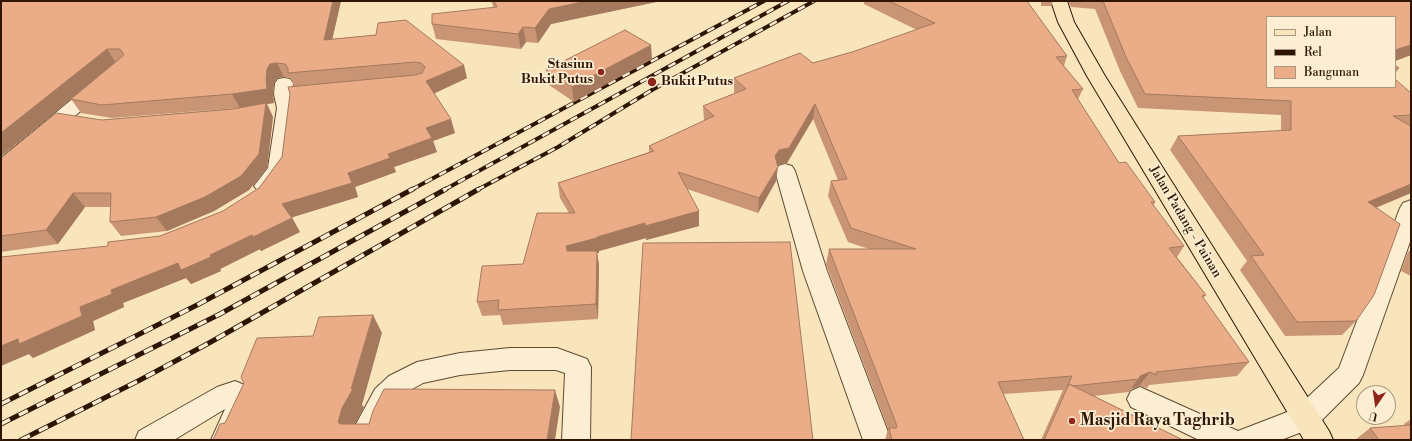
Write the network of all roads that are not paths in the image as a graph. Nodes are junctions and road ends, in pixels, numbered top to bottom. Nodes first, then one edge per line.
1 (1059, 1) edge
2 (116, 73) edge
3 (284, 98) dead end
4 (62, 118) junction
5 (83, 122) edge
6 (1, 169) edge
7 (785, 171) dead end
8 (252, 200) edge
9 (1411, 208) edge
10 (1140, 399) dead end
11 (1312, 429) edge
12 (149, 440) edge
13 (225, 440) edge
14 (365, 440) edge
15 (576, 440) edge
16 (877, 440) edge
17 (1228, 440) edge
18 (1248, 440) edge

1 - 11 main road, Jalan Padang - Painan
2 - 4 street
3 - 8 street
4 - 5 street
4 - 6 street
7 - 16 street
9 - 11 street
10 - 17 street
11 - 18 street
12 - 13 street
14 - 15 street

